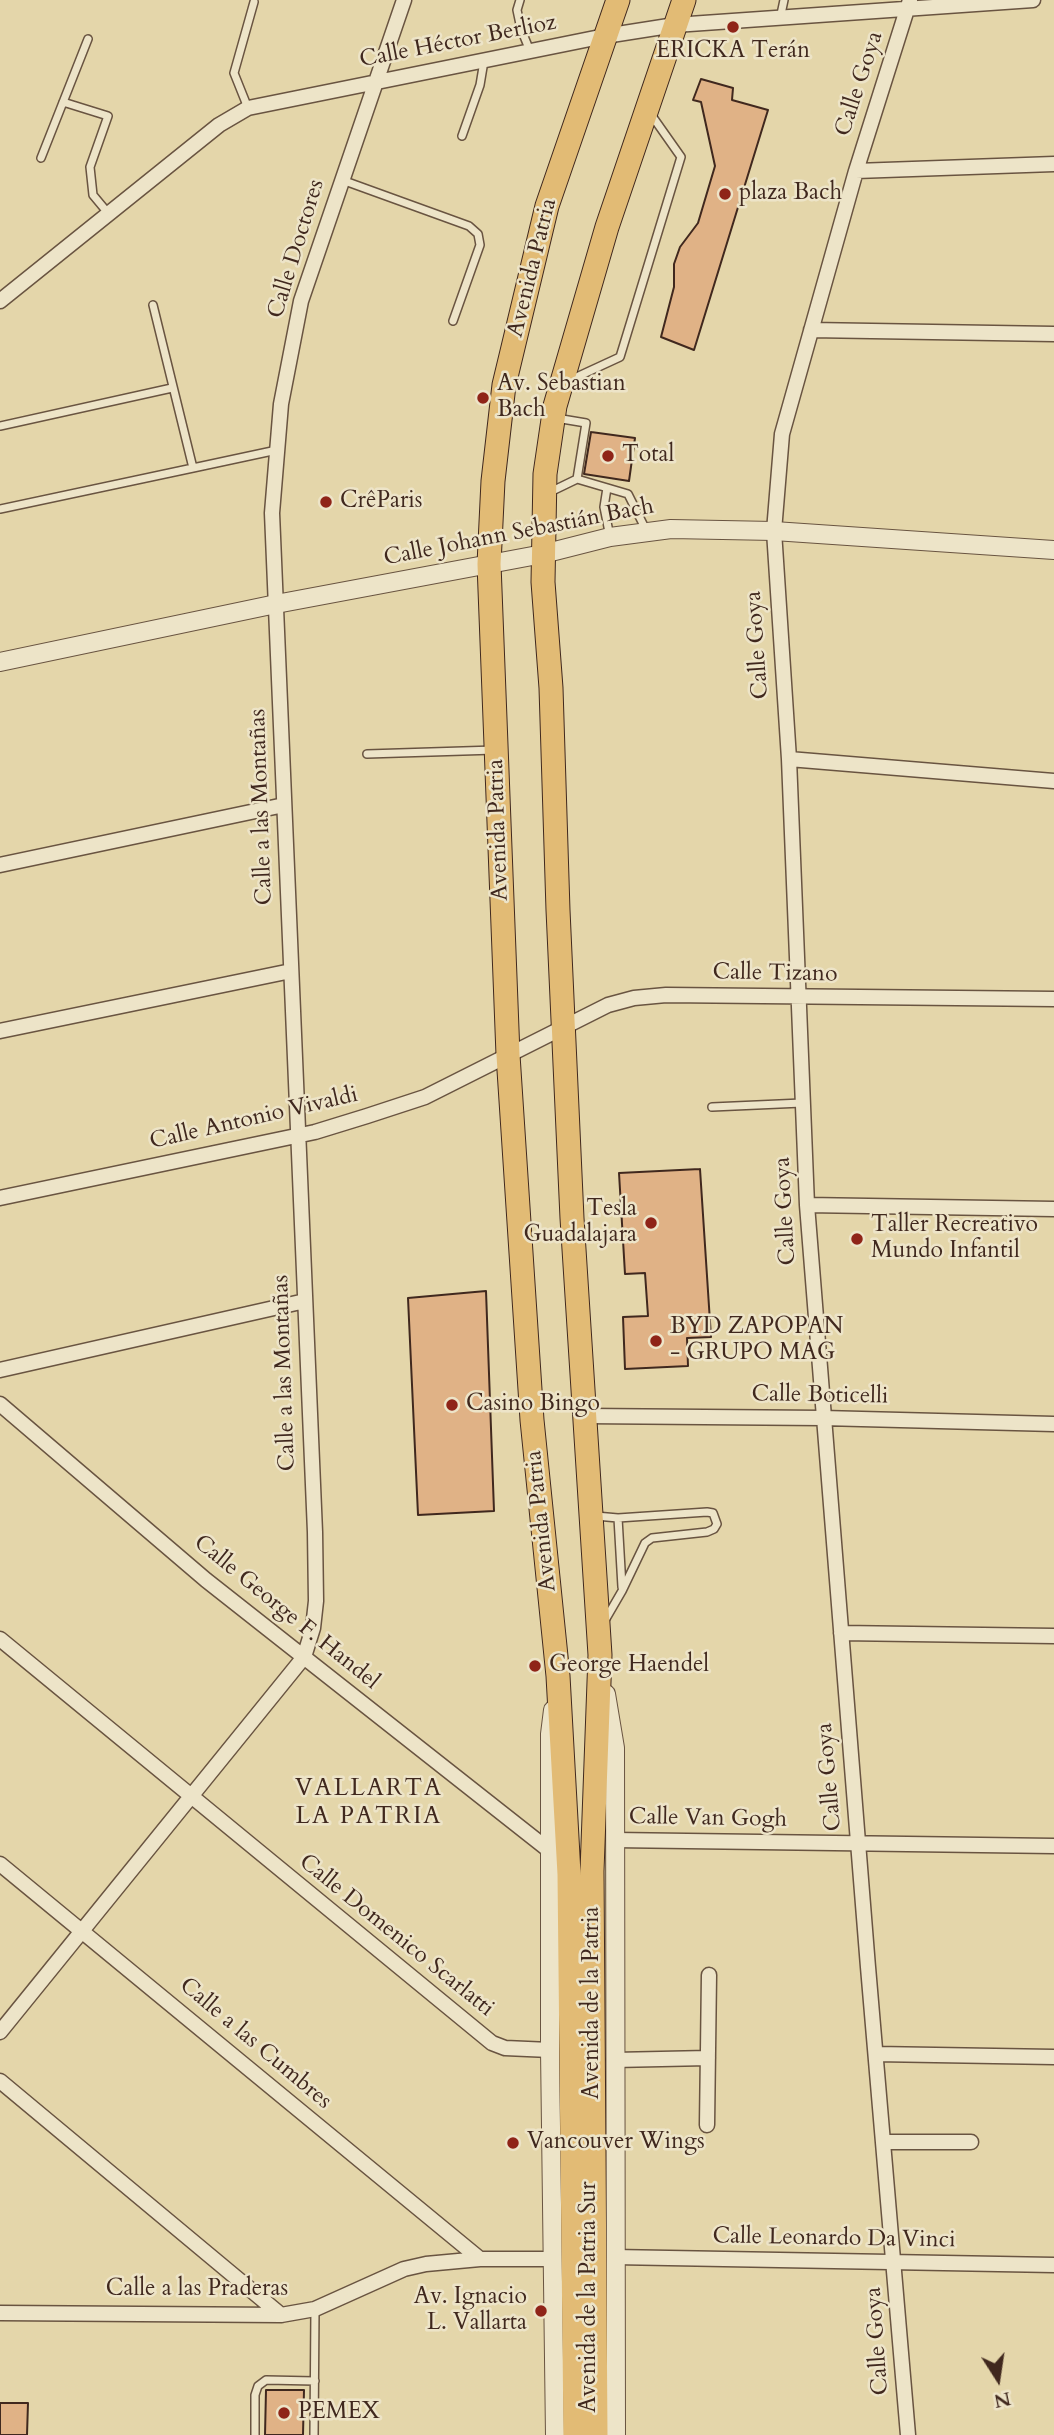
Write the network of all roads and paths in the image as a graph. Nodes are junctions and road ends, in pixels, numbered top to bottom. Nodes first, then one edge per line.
1 (404, 0) edge
2 (520, 0) edge
3 (618, 0) edge
4 (684, 0) edge
5 (784, 0) edge
6 (1033, 0) edge
7 (254, 2) dead end
8 (909, 5) edge
9 (780, 19) junction
10 (676, 25) junction
11 (605, 36) junction
12 (88, 39) dead end
13 (530, 51) junction
14 (484, 60) junction
15 (376, 81) junction
16 (63, 102) junction
17 (248, 108) junction
18 (647, 109) junction
19 (462, 136) dead end
20 (41, 158) dead end
21 (1054, 164) edge
22 (856, 172) junction
23 (342, 180) junction
24 (109, 214) junction
25 (0, 301) edge
26 (153, 306) dead end
27 (453, 321) dead end
28 (811, 330) junction
29 (1054, 334) edge
30 (561, 385) junction
31 (172, 388) junction
32 (553, 418) junction
33 (0, 426) edge
34 (278, 450) junction
35 (193, 468) junction
36 (577, 478) junction
37 (607, 488) junction
38 (544, 495) junction
39 (0, 509) edge
40 (774, 531) junction
41 (648, 532) junction
42 (610, 537) junction
43 (1054, 550) edge
44 (543, 554) junction
45 (488, 564) junction
46 (276, 604) junction
47 (0, 662) edge
48 (495, 750) junction
49 (368, 754) dead end
50 (789, 759) junction
51 (1054, 781) edge
52 (284, 805) junction
53 (0, 865) edge
54 (291, 971) junction
55 (799, 996) junction
56 (1054, 999) edge
57 (563, 1028) junction
58 (0, 1031) edge
59 (508, 1055) junction
60 (803, 1103) junction
61 (712, 1107) dead end
62 (298, 1136) junction
63 (0, 1198) edge
64 (807, 1205) junction
65 (1054, 1209) edge
66 (305, 1301) junction
67 (0, 1370) edge
68 (0, 1404) edge
69 (585, 1416) junction
70 (823, 1418) junction
71 (1054, 1424) edge
72 (591, 1516) junction
73 (618, 1518) junction
74 (622, 1591) junction
75 (598, 1631) junction
76 (841, 1633) junction
77 (1054, 1636) edge
78 (0, 1639) edge
79 (600, 1656) junction
80 (304, 1657) junction
81 (558, 1676) junction
82 (191, 1796) junction
83 (614, 1840) junction
84 (858, 1843) junction
85 (1054, 1846) edge
86 (550, 1851) junction
87 (0, 1864) edge
88 (82, 1931) junction
89 (709, 1975) dead end
90 (0, 2032) edge
91 (550, 2050) junction
92 (876, 2054) junction
93 (1054, 2057) edge
94 (708, 2058) junction
95 (614, 2060) junction
96 (0, 2081) edge
97 (707, 2125) dead end
98 (884, 2142) junction
99 (971, 2142) dead end
100 (614, 2258) junction
101 (480, 2259) junction
102 (553, 2259) junction
103 (895, 2263) junction
104 (1054, 2265) edge
105 (315, 2309) junction
106 (0, 2313) edge
107 (281, 2315) junction
108 (315, 2381) junction
109 (615, 2409) junction
110 (555, 2413) junction
111 (255, 2435) edge
112 (314, 2435) edge
113 (549, 2435) edge
114 (555, 2435) edge
115 (575, 2435) edge
116 (596, 2435) edge
117 (616, 2435) edge
118 (622, 2435) edge
119 (908, 2435) edge

1 - 15 street, Calle Doctores
2 - 13 lane
3 - 11 main road, Avenida Patria
4 - 10 main road, Avenida Patria
5 - 9 lane
6 - 8 street, Calle Héctor Berlioz
7 - 17 lane
8 - 9 street, Calle Héctor Berlioz
8 - 22 street, Calle Goya
9 - 10 street, Calle Héctor Berlioz
10 - 11 street, Calle Héctor Berlioz
10 - 18 main road, Avenida Patria
11 - 13 street, Calle Héctor Berlioz
11 - 45 main road, Avenida Patria
12 - 16 lane
13 - 14 street, Calle Héctor Berlioz
14 - 15 street, Calle Héctor Berlioz
14 - 19 lane
15 - 17 street, Calle Héctor Berlioz
15 - 23 street, Calle Doctores
16 - 20 lane
16 - 24 lane
17 - 24 street, Calle Héctor Berlioz
18 - 30 main road, Avenida Patria
18 - 30 lane
21 - 22 street
22 - 28 street, Calle Goya
23 - 27 lane
23 - 34 street, Calle Doctores
24 - 25 street, Calle Héctor Berlioz
26 - 31 lane
28 - 29 street
28 - 40 street, Calle Goya
30 - 32 main road, Avenida Patria
31 - 33 lane
31 - 35 lane
32 - 36 lane
32 - 38 main road, Avenida Patria
34 - 35 lane
34 - 46 street, Calle Doctores
35 - 39 lane
36 - 37 lane
36 - 38 lane
37 - 41 lane
37 - 42 lane
38 - 44 main road, Avenida Patria
40 - 41 street, Calle Johann Sebastián Bach
40 - 43 street, Calle Johann Sebastián Bach
40 - 50 street, Calle Goya
41 - 42 street, Calle Johann Sebastián Bach
42 - 44 street, Calle Johann Sebastián Bach
44 - 45 street, Calle Johann Sebastián Bach
44 - 57 main road, Avenida Patria
45 - 46 street, Calle Johann Sebastián Bach
45 - 48 main road, Avenida Patria
46 - 47 street, Calle Johann Sebastián Bach
46 - 52 street, Calle a las Montañas
48 - 49 lane
48 - 59 main road, Avenida Patria
50 - 51 street
50 - 55 street, Calle Goya
52 - 53 street
52 - 54 street, Calle a las Montañas
54 - 58 street
54 - 62 street, Calle a las Montañas
55 - 56 street, Calle Tizano
55 - 57 street, Calle Tizano
55 - 60 street, Calle Goya
57 - 59 street, Calle Tizano
57 - 69 main road, Avenida Patria
59 - 62 street, Calle Antonio Vivaldi
59 - 81 main road, Avenida Patria
60 - 61 lane
60 - 64 street, Calle Goya
62 - 63 street, Calle Antonio Vivaldi
62 - 66 street, Calle a las Montañas
64 - 65 street
64 - 70 street, Calle Goya
66 - 67 street
66 - 80 street, Calle a las Montañas
68 - 80 street, Calle George F. Handel
69 - 70 street, Calle Boticelli
69 - 72 main road, Avenida Patria
70 - 71 street, Calle Boticelli
70 - 76 street, Calle Goya
72 - 73 lane
72 - 75 main road, Avenida Patria
73 - 74 lane
73 - 74 lane
74 - 75 lane
75 - 79 main road, Avenida Patria
76 - 77 street
76 - 84 street, Calle Goya
78 - 82 street, Calle Domenico Scarlatti
79 - 83 street, Avenida de la Patria Sur
79 - 116 main road, Avenida de la Patria
80 - 82 street, Calle a las Montañas
80 - 86 street, Calle George F. Handel
81 - 86 street, Avenida de la Patria Sur
81 - 115 main road, Avenida de la Patria
82 - 88 street, Calle a las Montañas
82 - 91 street, Calle Domenico Scarlatti
83 - 84 street, Calle Van Gogh
83 - 95 street, Avenida de la Patria Sur
84 - 85 street, Calle Van Gogh
84 - 92 street, Calle Goya
86 - 91 street, Avenida de la Patria Sur
87 - 88 street, Calle a las Cumbres
88 - 90 street, Calle a las Montañas
88 - 101 street, Calle a las Cumbres
89 - 94 street
91 - 102 street, Avenida de la Patria Sur
92 - 93 street
92 - 98 street, Calle Goya
94 - 95 street
94 - 97 street
95 - 100 street, Avenida de la Patria Sur
96 - 107 street
98 - 99 street
98 - 103 street, Calle Goya
100 - 103 street, Calle Leonardo Da Vinci
100 - 109 street, Avenida de la Patria Sur
101 - 102 street, Calle a las Praderas
101 - 105 street, Calle a las Praderas
102 - 110 street, Avenida de la Patria Sur
103 - 104 street, Calle Leonardo Da Vinci
103 - 119 street, Calle Goya
105 - 107 street, Calle a las Praderas
105 - 108 lane
106 - 107 street, Calle a las Praderas
108 - 111 lane
108 - 112 lane
109 - 117 street, Avenida de la Patria Sur
109 - 118 street
110 - 113 street
110 - 114 street, Avenida de la Patria Sur

